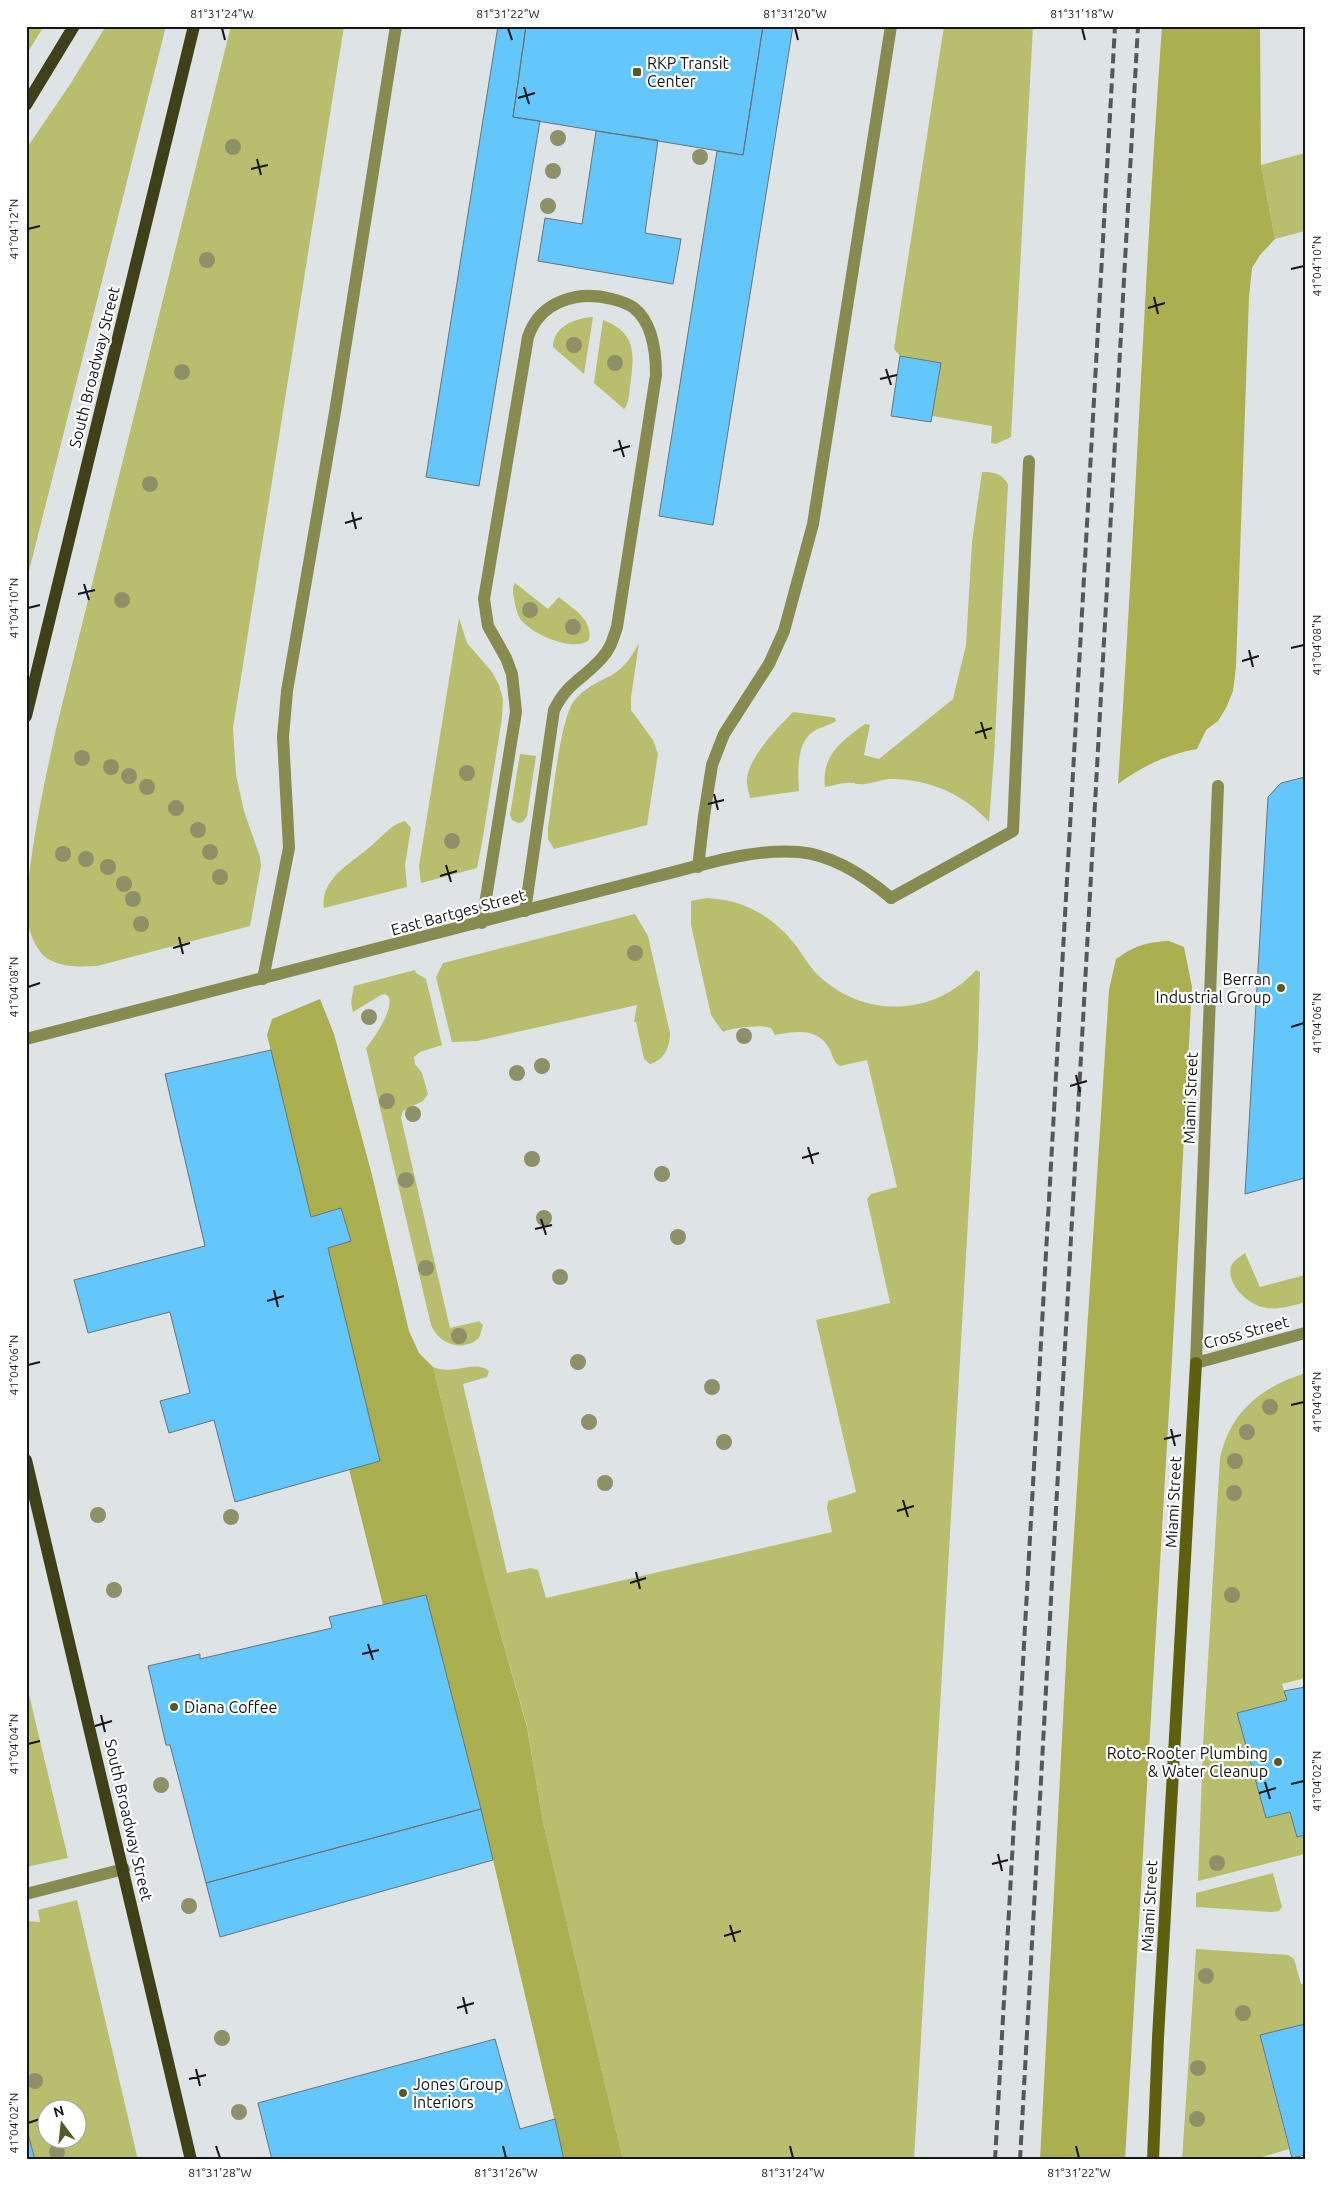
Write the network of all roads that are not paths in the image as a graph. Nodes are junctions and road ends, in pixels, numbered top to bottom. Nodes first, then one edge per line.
1 (74, 26) edge
2 (194, 26) edge
3 (396, 26) edge
4 (891, 26) edge
5 (26, 105) edge
6 (1028, 461) dead end
7 (26, 716) edge
8 (1218, 786) dead end
9 (698, 867) junction
10 (525, 911) junction
11 (482, 923) junction
12 (263, 979) junction
13 (26, 1039) edge
14 (1305, 1333) edge
15 (1196, 1363) junction
16 (27, 1466) edge
17 (124, 1869) junction
18 (26, 1894) edge
19 (191, 2160) edge
20 (1153, 2160) edge

1 - 5 main road
2 - 7 main road, South Broadway Street
3 - 12 street
4 - 9 street
6 - 9 street, East Bartges Street
8 - 15 street, Miami Street
9 - 10 street, East Bartges Street
10 - 11 street, East Bartges Street
10 - 11 street
11 - 12 street, East Bartges Street
12 - 13 street, East Bartges Street
14 - 15 street, Cross Street
15 - 20 street, Miami Street
16 - 17 main road, South Broadway Street
17 - 18 street
17 - 19 main road, South Broadway Street

